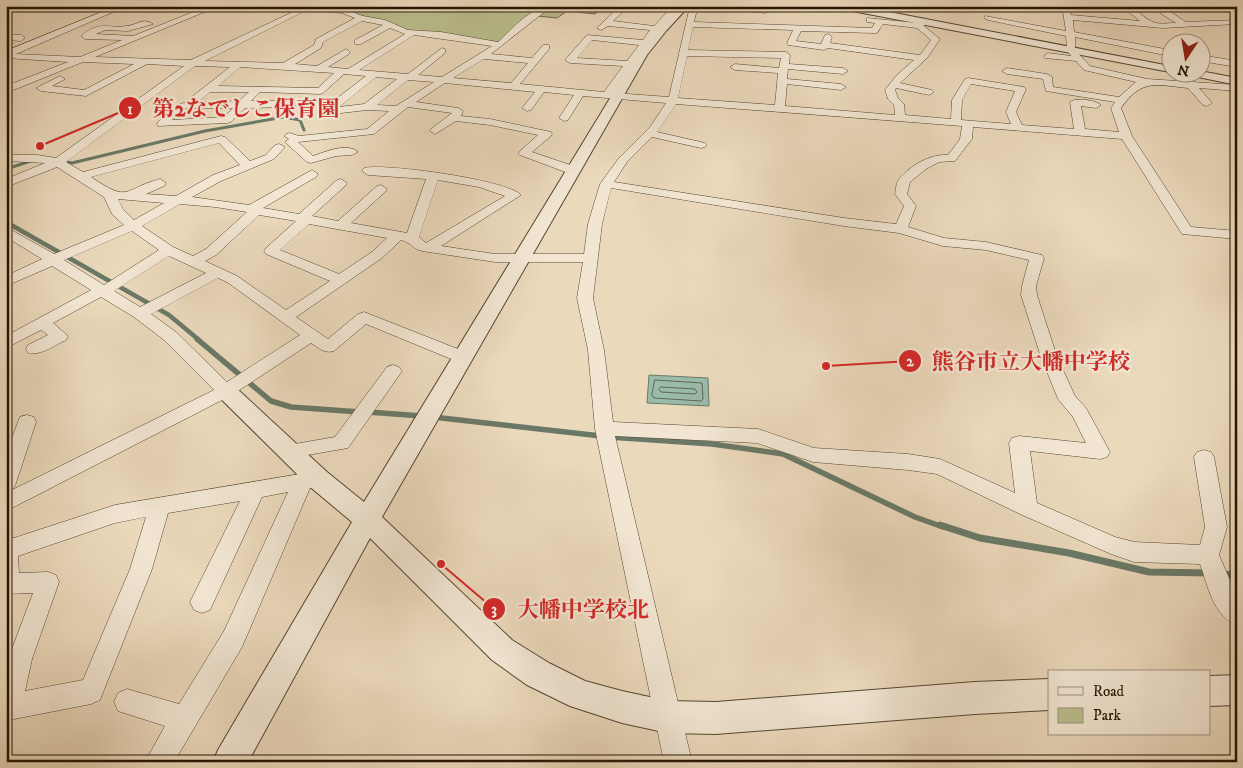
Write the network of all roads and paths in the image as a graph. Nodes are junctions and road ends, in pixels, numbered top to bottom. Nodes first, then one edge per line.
1 (7, 6) edge
2 (75, 6) edge
3 (123, 6) edge
4 (215, 6) edge
5 (281, 6) edge
6 (548, 6) edge
7 (625, 6) edge
8 (714, 6) edge
9 (842, 6) edge
10 (1058, 6) edge
11 (1125, 6) edge
12 (1229, 6) edge
13 (26, 7) edge
14 (61, 7) edge
15 (687, 7) edge
16 (306, 8) junction
17 (344, 9) edge
18 (1160, 9) dead end
19 (1237, 9) edge
20 (1094, 10) dead end
21 (765, 11) dead end
22 (775, 16) dead end
23 (1068, 17) junction
24 (94, 18) junction
25 (361, 18) junction
26 (853, 18) dead end
27 (988, 18) dead end
28 (1125, 18) dead end
29 (1092, 20) junction
30 (1174, 20) junction
31 (122, 22) dead end
32 (880, 22) junction
33 (1237, 22) edge
34 (606, 23) junction
35 (1144, 23) junction
36 (690, 24) junction
37 (920, 24) junction
38 (389, 25) junction
39 (166, 26) junction
40 (1187, 26) junction
41 (775, 27) junction
42 (798, 28) junction
43 (831, 29) junction
44 (598, 30) dead end
45 (412, 33) junction
46 (1070, 34) junction
47 (1156, 34) dead end
48 (653, 36) junction
49 (6, 37) edge
50 (455, 37) junction
51 (21, 38) dead end
52 (135, 39) junction
53 (358, 42) dead end
54 (500, 44) junction
55 (825, 45) junction
56 (546, 47) dead end
57 (845, 48) junction
58 (60, 50) dead end
59 (1071, 50) junction
60 (1160, 51) edge
61 (346, 52) dead end
62 (684, 53) junction
63 (6, 55) edge
64 (482, 56) junction
65 (1048, 56) dead end
66 (22, 57) junction
67 (42, 58) junction
68 (841, 58) dead end
69 (922, 58) junction
70 (82, 59) junction
71 (1079, 59) junction
72 (6, 60) edge
73 (102, 60) junction
74 (239, 60) junction
75 (1210, 60) edge
76 (124, 61) junction
77 (535, 61) junction
78 (818, 61) dead end
79 (146, 62) junction
80 (162, 62) junction
81 (192, 63) junction
82 (632, 64) junction
83 (1237, 64) edge
84 (784, 65) junction
85 (285, 66) junction
86 (735, 67) dead end
87 (1160, 67) edge
88 (107, 69) dead end
89 (319, 69) junction
90 (347, 71) junction
91 (843, 71) dead end
92 (1008, 71) dead end
93 (374, 74) junction
94 (1210, 76) edge
95 (408, 77) junction
96 (782, 81) junction
97 (82, 82) dead end
98 (1148, 82) junction
99 (1237, 82) edge
100 (894, 85) junction
101 (1191, 85) junction
102 (444, 86) junction
103 (513, 87) junction
104 (841, 87) dead end
105 (206, 88) junction
106 (1237, 88) edge
107 (256, 89) junction
108 (542, 89) junction
109 (6, 90) edge
110 (65, 90) junction
111 (929, 92) dead end
112 (580, 93) junction
113 (612, 95) junction
114 (94, 99) dead end
115 (673, 100) junction
116 (1207, 103) dead end
117 (188, 104) junction
118 (292, 104) dead end
119 (1119, 104) junction
120 (241, 105) junction
121 (402, 107) junction
122 (367, 108) junction
123 (527, 108) dead end
124 (780, 108) junction
125 (900, 117) junction
126 (454, 118) junction
127 (564, 118) dead end
128 (962, 122) junction
129 (1018, 127) junction
130 (436, 131) dead end
131 (1080, 132) junction
132 (649, 133) junction
133 (1126, 136) junction
134 (701, 145) dead end
135 (279, 147) dead end
136 (352, 152) dead end
137 (159, 155) junction
138 (6, 158) edge
139 (58, 162) junction
140 (173, 166) dead end
141 (248, 166) junction
142 (572, 170) junction
143 (368, 171) dead end
144 (312, 174) dead end
145 (81, 176) junction
146 (433, 177) junction
147 (6, 183) edge
148 (160, 183) dead end
149 (341, 184) dead end
150 (606, 184) junction
151 (381, 189) dead end
152 (109, 195) junction
153 (129, 198) junction
154 (178, 199) junction
155 (254, 210) junction
156 (304, 218) junction
157 (133, 226) junction
158 (340, 226) junction
159 (901, 229) junction
160 (6, 231) edge
161 (1237, 235) edge
162 (397, 236) junction
163 (412, 238) junction
164 (428, 248) junction
165 (168, 250) junction
166 (591, 258) junction
167 (522, 259) junction
168 (54, 260) junction
169 (193, 262) junction
170 (216, 273) junction
171 (341, 280) junction
172 (6, 282) edge
173 (106, 290) junction
174 (142, 313) junction
175 (286, 317) junction
176 (42, 323) junction
177 (311, 335) junction
178 (8, 340) edge
179 (34, 350) dead end
180 (462, 358) junction
181 (393, 371) dead end
182 (230, 388) junction
183 (27, 422) dead end
184 (605, 435) junction
185 (290, 451) junction
186 (1204, 457) dead end
187 (311, 480) junction
188 (6, 483) edge
189 (255, 490) junction
190 (6, 503) edge
191 (160, 506) junction
192 (1027, 508) junction
193 (367, 519) junction
194 (7, 548) edge
195 (1209, 558) junction
196 (202, 602) dead end
197 (1237, 614) edge
198 (13, 661) edge
199 (1237, 690) edge
200 (1210, 691) edge
201 (1048, 695) edge
202 (127, 702) dead end
203 (668, 717) junction
204 (185, 719) junction
205 (159, 762) edge
206 (230, 762) edge
207 (678, 762) edge

1 - 13 street
2 - 14 street
3 - 24 street
4 - 39 street
5 - 16 street
6 - 54 street
7 - 34 street
8 - 21 street
9 - 37 street
10 - 23 street
11 - 35 street
12 - 19 street
13 - 14 street
15 - 36 street
15 - 48 street
16 - 17 street
16 - 81 street
17 - 25 street
18 - 30 street
20 - 29 street
22 - 41 street
23 - 29 street
23 - 46 street
24 - 31 street
24 - 63 street
25 - 38 street
25 - 85 street
26 - 32 street
27 - 46 street
28 - 35 street
29 - 35 street
30 - 35 street
30 - 40 street
32 - 37 street
32 - 43 street
33 - 40 street
34 - 44 street
34 - 48 street
35 - 40 street
35 - 47 street
36 - 41 street
36 - 62 street
37 - 59 street
37 - 69 street
38 - 45 street
38 - 53 street
39 - 52 street
39 - 52 street
41 - 42 street
42 - 43 street
42 - 55 street
43 - 55 street
45 - 50 street
45 - 90 street
46 - 59 street
46 - 60 street
48 - 82 street
48 - 82 street
49 - 51 street
50 - 54 street
50 - 95 street
52 - 70 street
54 - 64 street
55 - 57 street
56 - 77 street
57 - 68 street
57 - 69 street
58 - 67 street
59 - 71 street
59 - 87 street
61 - 89 street
62 - 84 street
62 - 115 street
63 - 66 street
64 - 77 street
64 - 102 street
65 - 71 street
66 - 67 street
66 - 72 street
67 - 70 street
69 - 100 street
70 - 73 street
70 - 109 street
71 - 98 street
73 - 76 street
73 - 110 street
74 - 81 street
74 - 85 street
74 - 105 street
75 - 83 street
76 - 79 street
76 - 88 street
77 - 103 street
78 - 84 street
79 - 80 street
79 - 110 street
80 - 81 street
80 - 114 street
81 - 139 street
82 - 113 street
84 - 86 street
84 - 91 street
84 - 96 street
85 - 89 street
89 - 90 street
90 - 93 street
90 - 107 street
92 - 119 street
93 - 95 street
93 - 122 street
94 - 99 street
95 - 102 street
95 - 122 street
96 - 104 street
96 - 124 street
97 - 110 street
98 - 101 street
98 - 119 street
100 - 111 street
100 - 125 street
101 - 106 street
101 - 116 street
102 - 103 street
102 - 121 street
103 - 108 street
105 - 107 street
105 - 117 street
107 - 120 street
108 - 112 street
108 - 123 street
112 - 113 street
112 - 127 street
113 - 115 street
113 - 142 street
115 - 124 street
115 - 132 street
117 - 120 street
117 - 120 street
118 - 120 street
119 - 131 street
119 - 133 street
121 - 122 street
121 - 126 street
121 - 136 street
124 - 125 street
125 - 128 street
126 - 130 street
126 - 142 street
128 - 129 street
128 - 129 street
128 - 159 street
129 - 131 street
131 - 133 street
132 - 134 street
132 - 150 street
133 - 161 street
135 - 141 street
137 - 140 street
137 - 141 street
137 - 145 street
138 - 139 street
139 - 145 street
139 - 147 street
141 - 154 street
142 - 167 street
143 - 146 street
144 - 155 street
145 - 152 street
146 - 163 street
146 - 164 street
148 - 153 street
149 - 156 street
150 - 159 street
150 - 166 street
151 - 158 street
152 - 153 street
152 - 157 street
153 - 154 street
154 - 155 street
154 - 157 street
155 - 156 street
155 - 169 street
156 - 158 street
156 - 171 street
157 - 165 street
157 - 168 street
158 - 162 street
159 - 192 street
160 - 168 street
162 - 163 street
162 - 171 street
163 - 164 street
164 - 167 street
165 - 169 street
165 - 173 street
166 - 167 street
166 - 184 street
167 - 180 street
168 - 172 street
168 - 173 street
169 - 170 street
170 - 174 street
170 - 175 street
171 - 175 street
173 - 174 street
173 - 176 street
174 - 182 street
175 - 177 street
176 - 178 street
176 - 179 street
177 - 180 street
177 - 182 street
180 - 193 street
181 - 185 street
182 - 185 street
182 - 190 street
183 - 188 street
184 - 192 street
184 - 203 street
185 - 187 street
186 - 195 street
187 - 189 street
187 - 193 street
187 - 204 street
189 - 191 street
189 - 196 street
191 - 194 street
191 - 198 street
192 - 195 street
193 - 203 street
193 - 206 street
194 - 198 street
195 - 197 street
199 - 200 street
201 - 203 street
202 - 204 street
203 - 207 street
204 - 205 street

